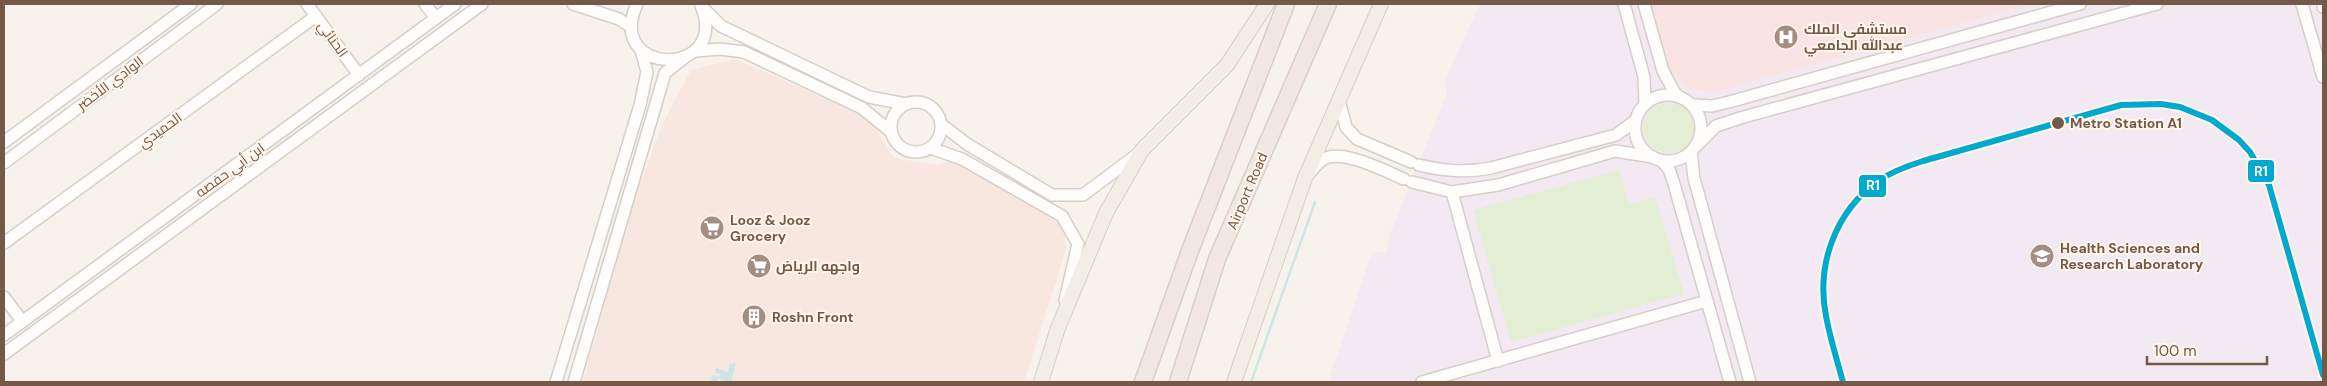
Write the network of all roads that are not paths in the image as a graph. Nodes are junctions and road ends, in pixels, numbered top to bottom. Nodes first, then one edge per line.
1 (191, 4) edge
2 (217, 4) edge
3 (307, 4) edge
4 (425, 4) edge
5 (455, 4) edge
6 (482, 4) edge
7 (573, 4) edge
8 (637, 4) edge
9 (1267, 4) edge
10 (1286, 4) edge
11 (1328, 4) edge
12 (1381, 4) edge
13 (1624, 4) edge
14 (1644, 4) edge
15 (2080, 4) edge
16 (2157, 4) edge
17 (2302, 4) edge
18 (700, 5) edge
19 (316, 16) junction
20 (436, 18) junction
21 (631, 27) junction
22 (641, 50) junction
23 (694, 51) junction
24 (684, 58) junction
25 (359, 75) junction
26 (2323, 77) edge
27 (1676, 95) junction
28 (1339, 100) junction
29 (906, 104) junction
30 (1645, 104) junction
31 (1693, 105) junction
32 (1635, 121) junction
33 (941, 124) junction
34 (890, 131) junction
35 (4, 142) edge
36 (930, 148) junction
37 (1694, 148) junction
38 (1142, 150) junction
39 (1657, 159) junction
40 (4, 163) edge
41 (1305, 178) junction
42 (1452, 192) junction
43 (4, 243) edge
44 (1191, 248) junction
45 (1218, 259) junction
46 (4, 297) edge
47 (1707, 301) junction
48 (22, 321) junction
49 (1058, 328) junction
50 (4, 335) edge
51 (4, 354) edge
52 (1498, 360) junction
53 (556, 382) edge
54 (574, 382) edge
55 (1041, 382) edge
56 (1143, 382) edge
57 (1178, 382) edge
58 (1234, 382) edge
59 (1422, 382) edge
60 (1730, 382) edge
61 (1750, 382) edge

1 - 35 street, الوادي الأخضر
2 - 40 street, الوادي الأخضر
3 - 19 street, الحنائي
4 - 20 street
5 - 20 street, ابن أبي حفصه
6 - 51 street
7 - 21 street
8 - 21 street
9 - 38 main road
10 - 44 highway
11 - 45 highway, Airport Road
12 - 28 main road
13 - 30 street
14 - 27 street
15 - 31 street
16 - 37 street
17 - 26 street
18 - 23 street
18 - 29 street
19 - 25 street, الحنائي
19 - 43 street, الحميدي
20 - 25 street, ابن أبي حفصه
21 - 22 street
22 - 24 street
22 - 53 street
23 - 24 street
23 - 34 street
24 - 54 street
25 - 48 street, ابن أبي حفصه
27 - 30 street
27 - 31 street
28 - 32 street
28 - 41 main road
29 - 33 street
29 - 34 street
30 - 32 street
31 - 37 street
32 - 39 street
33 - 36 street
33 - 38 street
34 - 36 street
36 - 49 street
37 - 39 street
37 - 61 street
38 - 49 main road
39 - 42 street
39 - 47 street
41 - 42 street
41 - 58 main road
42 - 52 street
44 - 45 highway
44 - 56 highway
45 - 57 highway, Airport Road
46 - 48 street
47 - 52 street
47 - 60 street
48 - 50 street, ابن أبي حفصه
49 - 55 main road
52 - 59 street

